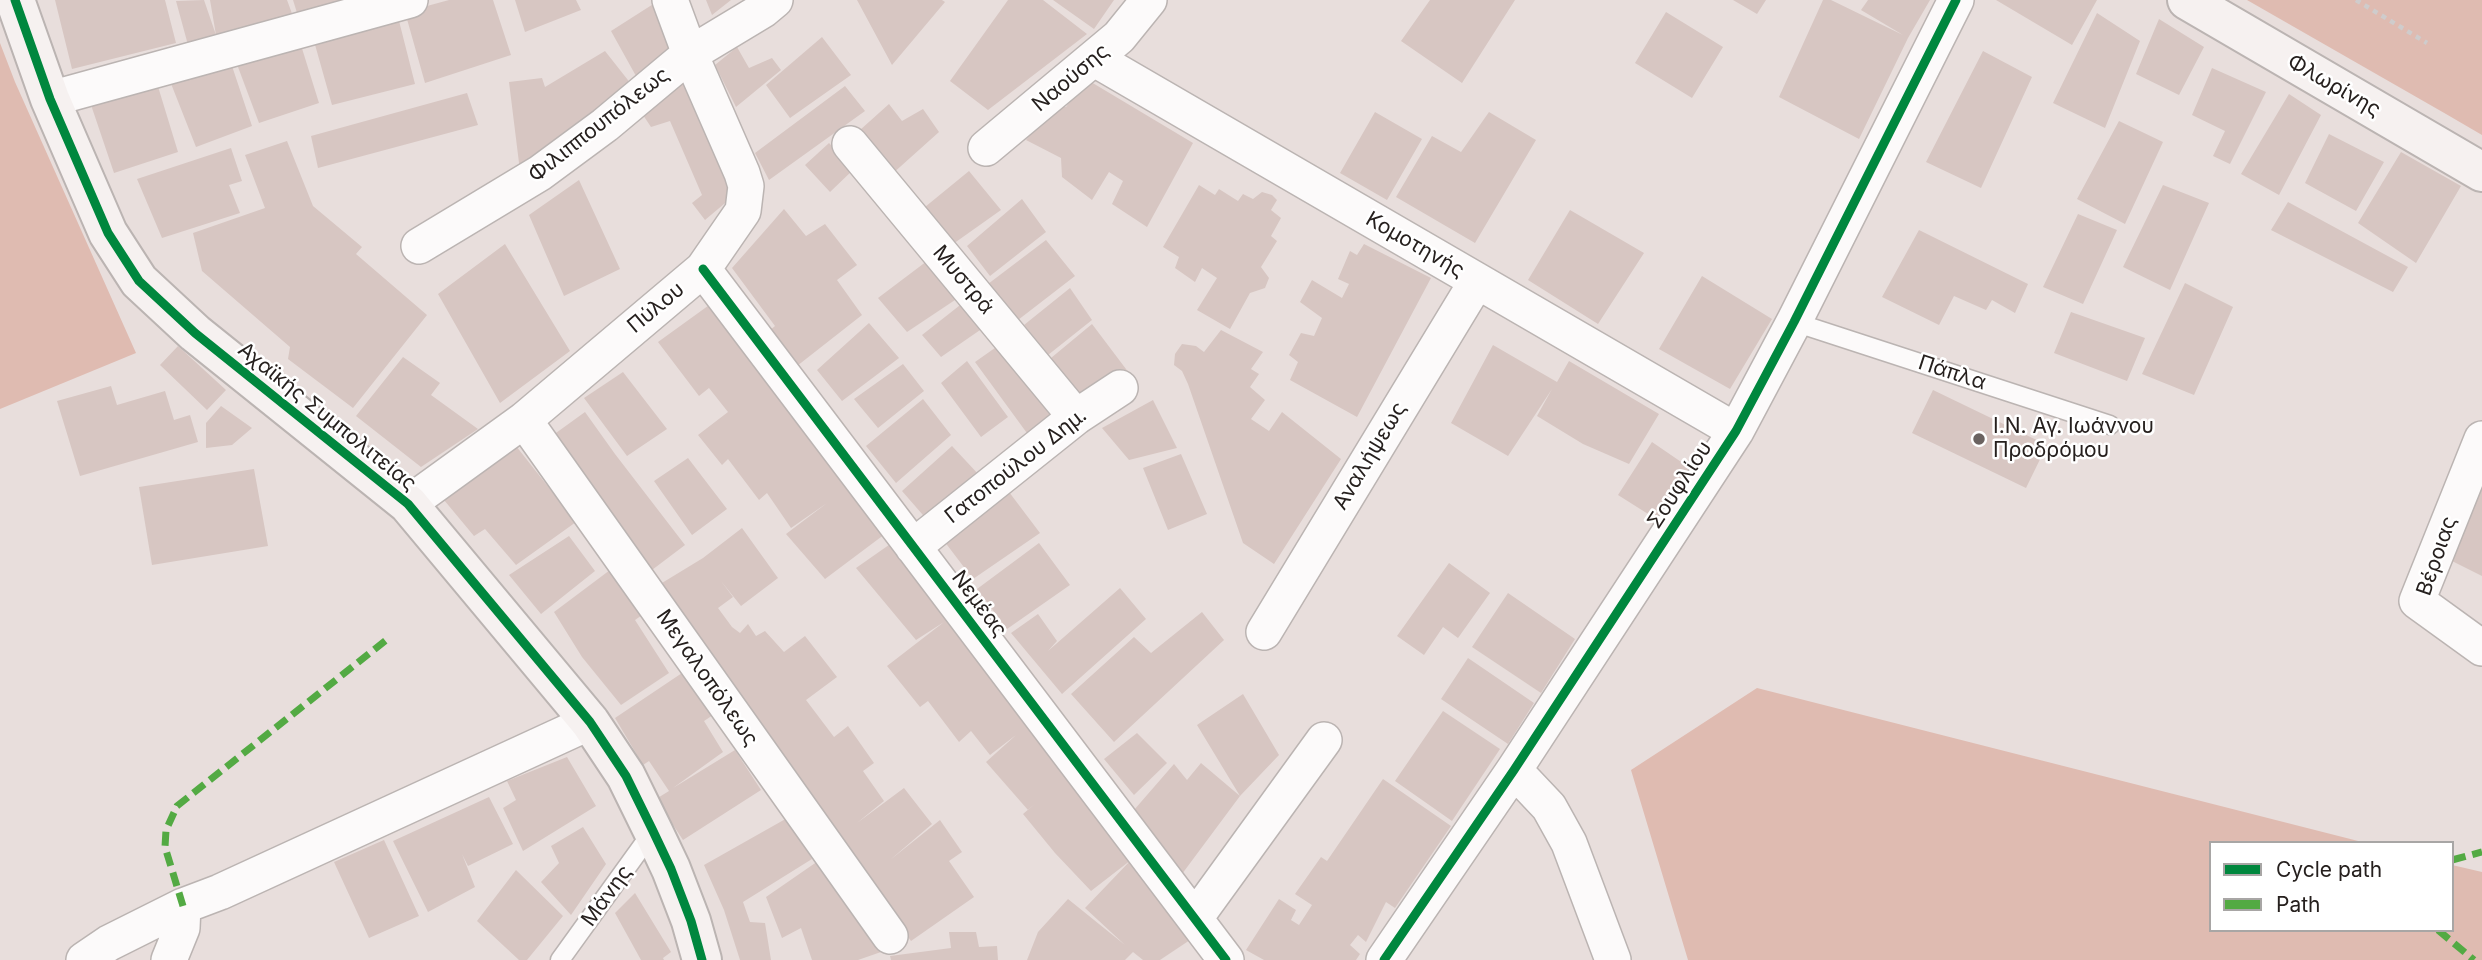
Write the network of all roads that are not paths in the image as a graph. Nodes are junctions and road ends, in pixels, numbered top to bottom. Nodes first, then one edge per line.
1 (15, 0) edge
2 (410, 0) edge
3 (670, 0) edge
4 (775, 0) edge
5 (1149, 0) edge
6 (1956, 0) edge
7 (2187, 0) edge
8 (690, 54) junction
9 (1095, 59) junction
10 (50, 99) junction
11 (850, 144) dead end
12 (986, 148) dead end
13 (2482, 172) edge
14 (419, 246) dead end
15 (703, 269) junction
16 (1477, 281) junction
17 (1794, 322) junction
18 (1120, 388) dead end
19 (1076, 417) junction
20 (524, 420) junction
21 (2110, 425) dead end
22 (1736, 430) junction
23 (2482, 439) edge
24 (408, 504) junction
25 (913, 547) junction
26 (1264, 632) dead end
27 (2482, 648) edge
28 (590, 722) junction
29 (1324, 740) dead end
30 (1514, 770) junction
31 (653, 831) junction
32 (183, 906) junction
33 (890, 936) dead end
34 (1206, 945) edge
35 (84, 960) edge
36 (169, 960) edge
37 (559, 960) edge
38 (702, 960) edge
39 (1384, 960) edge
40 (1613, 960) edge

1 - 10 street, Αχαϊκής Συμπολιτείας
2 - 10 street
3 - 8 street, Πύλου
4 - 8 street, Φιλιππουπόλεως
5 - 9 street, Ναούσης
6 - 17 street, Σουφλίου
7 - 13 street, Φλωρίνης
8 - 14 street, Φιλιππουπόλεως
8 - 15 street, Πύλου
9 - 12 street, Ναούσης
9 - 16 street, Κομοτηνής
10 - 24 street, Αχαϊκής Συμπολιτείας
11 - 19 street, Μυστρά
15 - 20 street, Πύλου
15 - 25 street, Νεμέας
16 - 22 street, Κομοτηνής
16 - 26 street, Αναλήψεως
17 - 21 lane, Πάπλα
17 - 22 street, Σουφλίου
18 - 19 street, Γατοπούλου Δημ.
19 - 25 street, Γατοπούλου Δημ.
20 - 24 street, Πύλου
20 - 33 street, Μεγαλοπόλεως
22 - 30 street, Σουφλίου
23 - 27 street, Βέροιας
24 - 28 street, Αχαϊκής Συμπολιτείας
25 - 34 street, Νεμέας
28 - 31 street, Αχαϊκής Συμπολιτείας
28 - 32 street
29 - 34 street
30 - 39 street, Σουφλίου
30 - 40 street
31 - 37 lane, Μάνης
31 - 38 street, Αχαϊκής Συμπολιτείας
32 - 35 street
32 - 36 street

